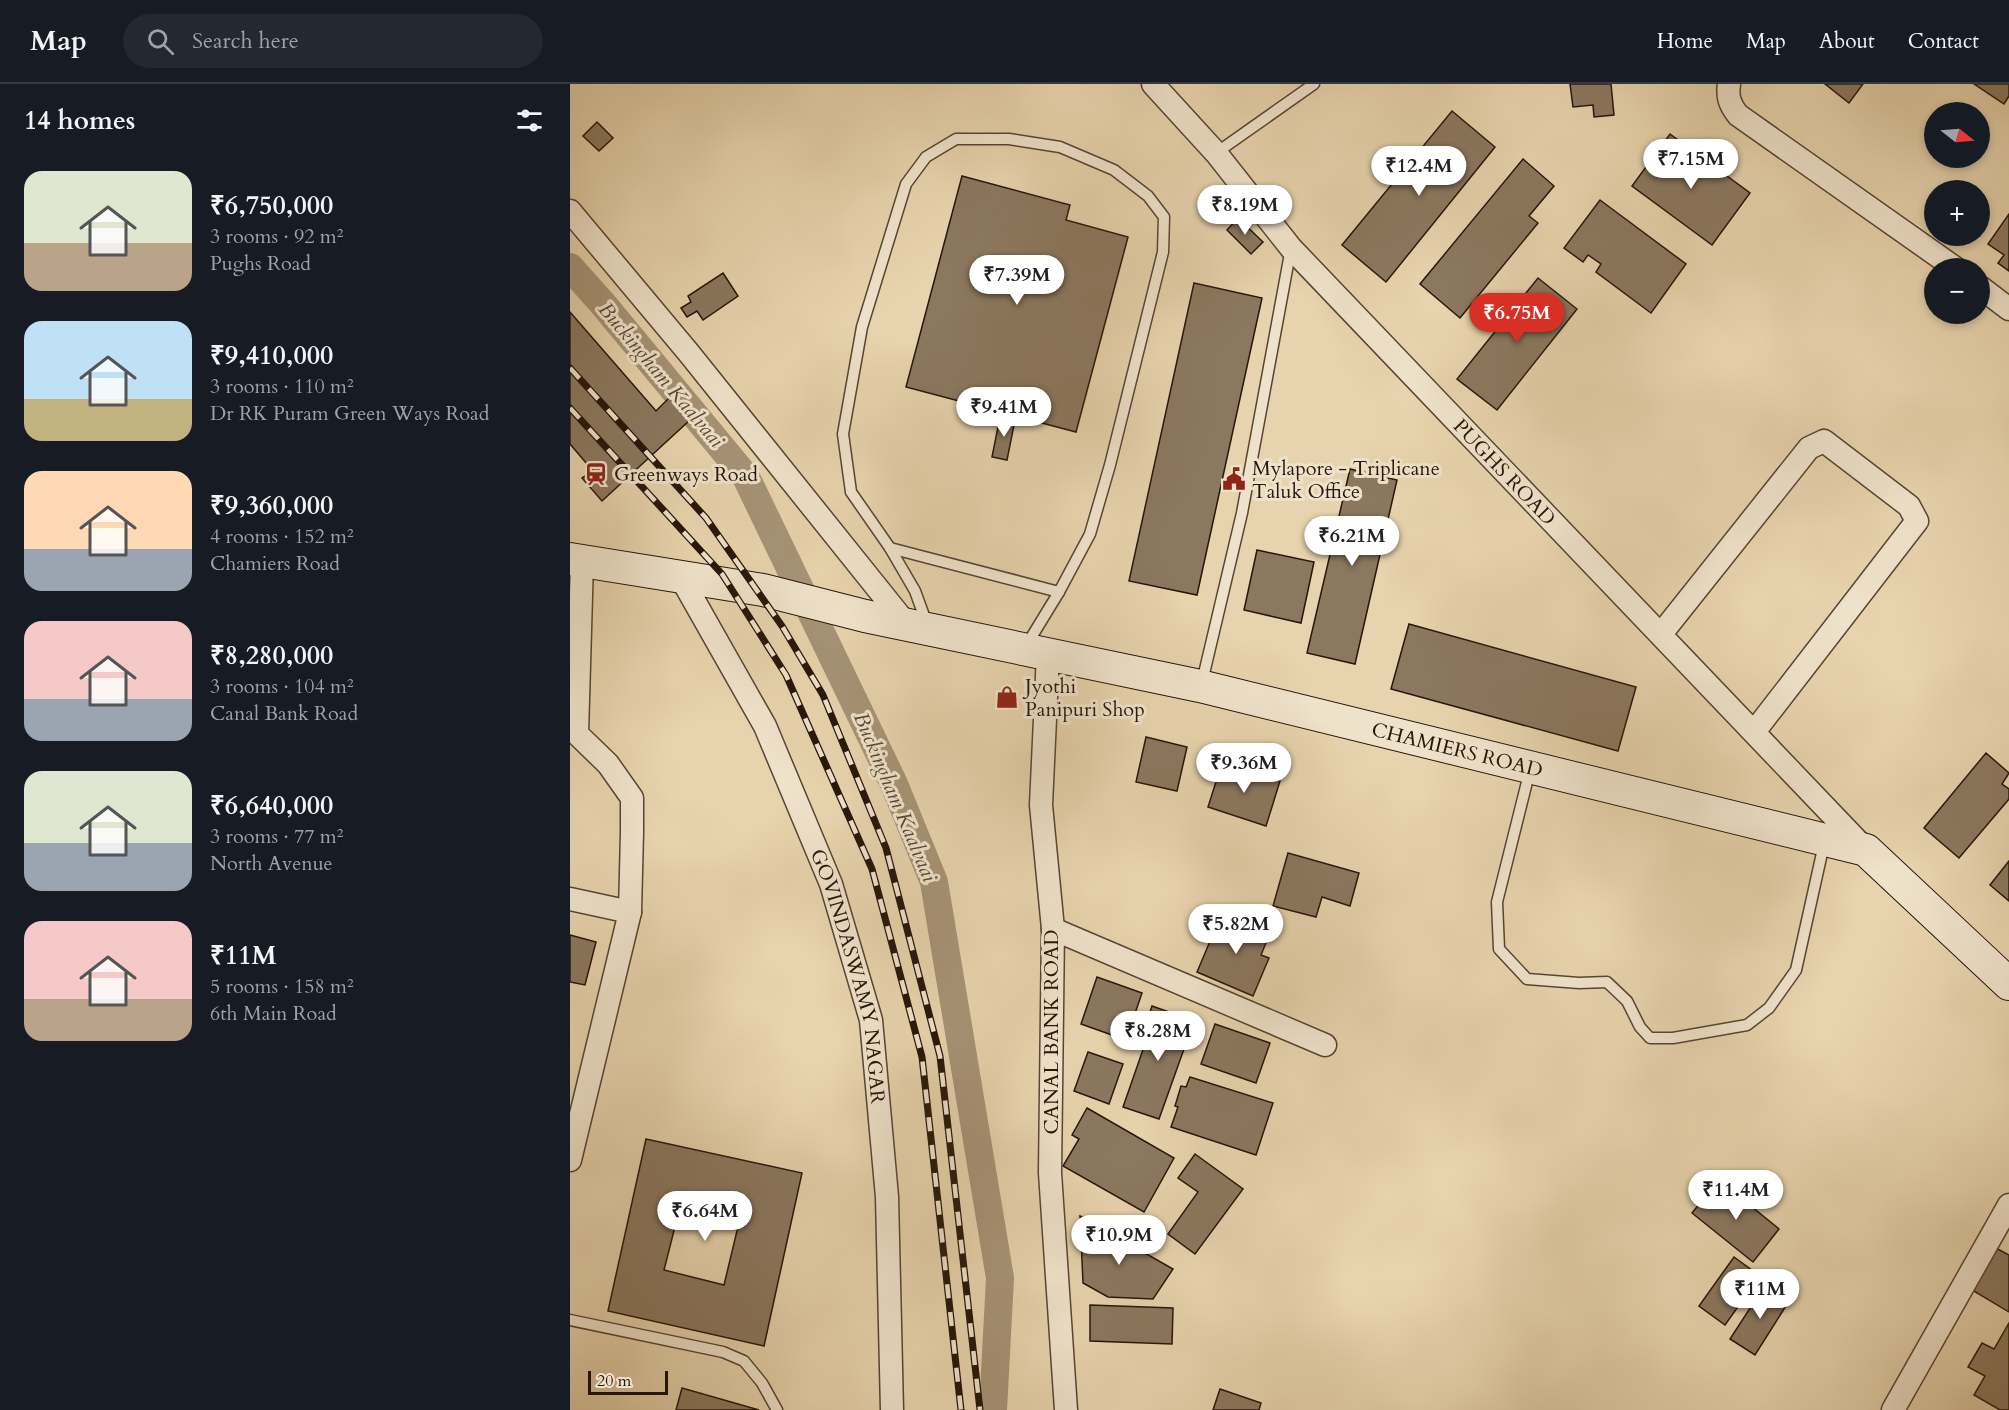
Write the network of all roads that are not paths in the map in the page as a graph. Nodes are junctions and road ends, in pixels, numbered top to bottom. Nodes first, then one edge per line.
1 (1153, 84) edge
2 (1314, 84) edge
3 (1729, 84) edge
4 (1216, 153) junction
5 (570, 211) edge
6 (1291, 248) junction
7 (1941, 258) edge
8 (1990, 295) edge
9 (2009, 309) edge
10 (890, 548) junction
11 (574, 556) edge
12 (680, 576) junction
13 (1059, 592) junction
14 (918, 628) junction
15 (1661, 634) junction
16 (1036, 651) junction
17 (1200, 686) junction
18 (1754, 732) junction
19 (573, 741) edge
20 (1531, 766) junction
21 (1825, 840) junction
22 (1866, 850) junction
23 (570, 899) edge
24 (630, 912) junction
25 (1053, 928) junction
26 (2009, 984) edge
27 (1325, 1045) dead end
28 (570, 1160) edge
29 (2009, 1205) edge
30 (570, 1320) edge
31 (777, 1410) edge
32 (892, 1410) edge
33 (1066, 1410) edge
34 (1893, 1410) edge

1 - 4 street, PUGHS ROAD
2 - 4 lane
3 - 7 street
4 - 6 street, PUGHS ROAD
5 - 14 street
6 - 15 street, PUGHS ROAD
6 - 17 lane
8 - 9 street
10 - 13 lane
10 - 13 lane
10 - 14 lane
11 - 12 street
11 - 19 street
12 - 14 street
12 - 32 street, GOVINDASWAMY NAGAR
13 - 16 lane
14 - 16 street
15 - 18 street, PUGHS ROAD
15 - 18 street
16 - 17 street, CHAMIERS ROAD
16 - 25 street, CANAL BANK ROAD
17 - 20 street, CHAMIERS ROAD
18 - 22 street, PUGHS ROAD
19 - 24 street
20 - 21 street, CHAMIERS ROAD
20 - 21 lane
21 - 22 street, CHAMIERS ROAD
22 - 26 street
23 - 24 street
24 - 28 street
25 - 27 street
25 - 33 street, CANAL BANK ROAD
29 - 34 street
30 - 31 lane

